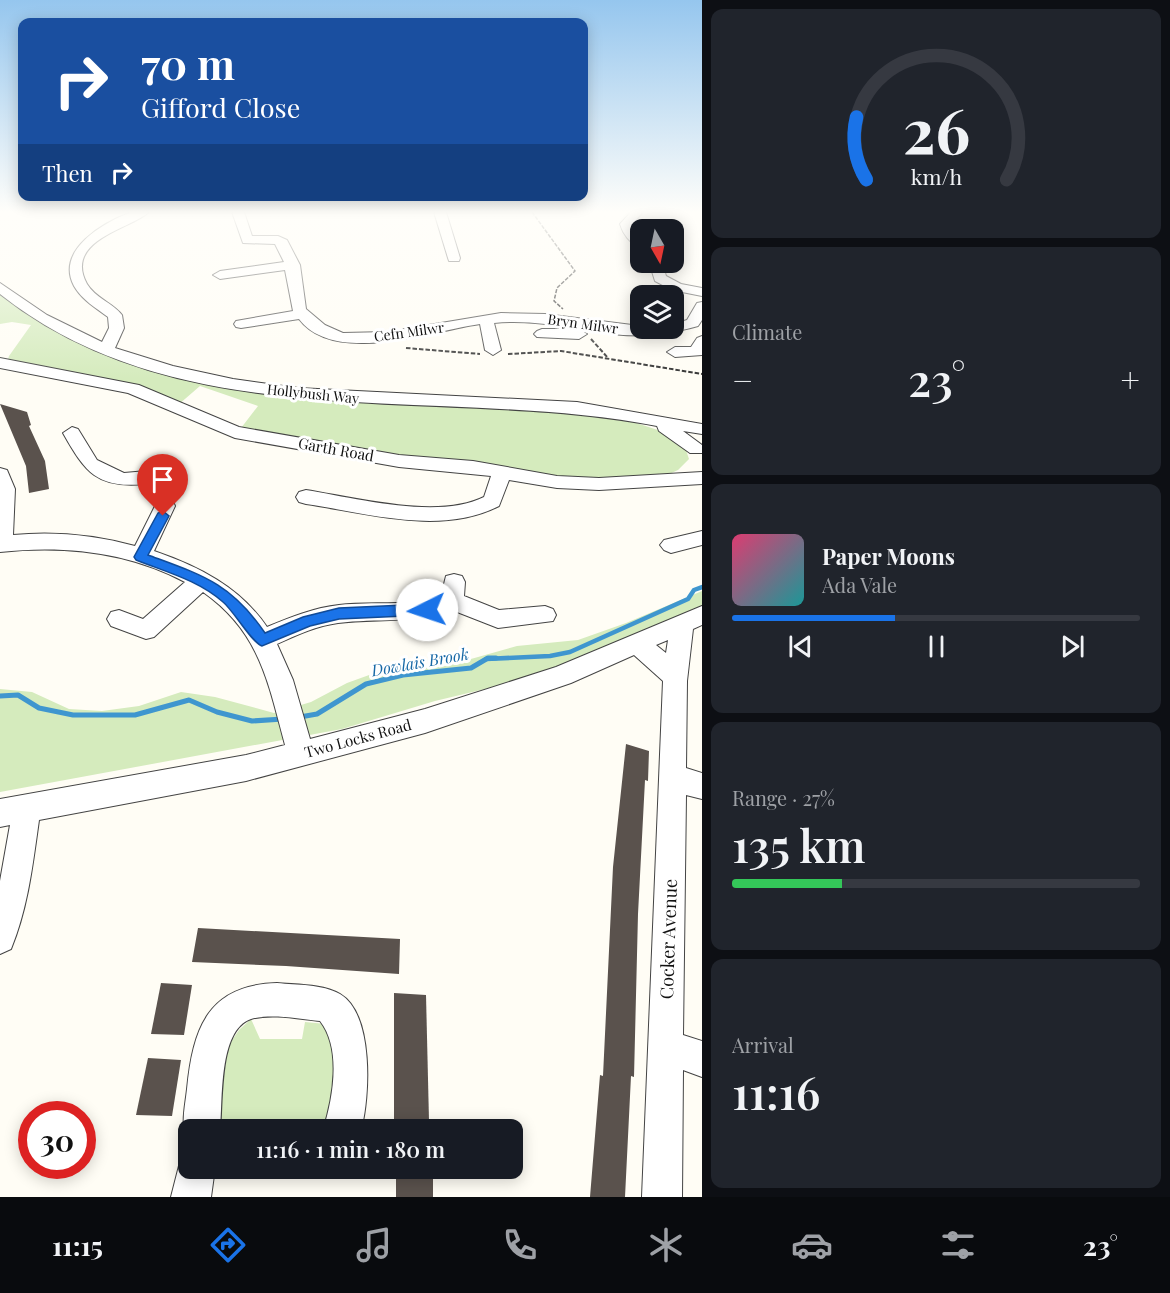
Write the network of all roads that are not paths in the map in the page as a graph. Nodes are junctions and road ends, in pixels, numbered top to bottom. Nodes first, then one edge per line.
1 (77, 268) edge
2 (272, 268) edge
3 (293, 268) edge
4 (658, 273) edge
5 (220, 275) dead end
6 (0, 288) edge
7 (702, 292) edge
8 (702, 306) edge
9 (301, 314) junction
10 (525, 317) joint
11 (486, 320) junction
12 (117, 324) junction
13 (240, 324) dead end
14 (577, 326) junction
15 (608, 328) junction
16 (696, 328) edge
17 (542, 334) dead end
18 (77, 336) junction
19 (702, 341) edge
20 (651, 344) dead end
21 (107, 349) junction
22 (675, 352) dead end
23 (495, 353) road end
24 (7, 364) edge
25 (647, 419) junction
26 (702, 429) edge
27 (72, 433) dead end
28 (700, 451) edge
29 (502, 472) junction
30 (0, 474) edge
31 (668, 478) junction
32 (702, 478) edge
33 (306, 497) dead end
34 (702, 538) edge
35 (1, 544) edge
36 (671, 545) dead end
37 (140, 557) junction
38 (202, 580) junction
39 (545, 615) dead end
40 (119, 619) dead end
41 (692, 619) edge
42 (262, 640) junction
43 (636, 643) junction
44 (675, 681) junction
45 (298, 744) junction
46 (688, 782) edge
47 (14, 810) edge
48 (0, 938) edge
49 (666, 1046) junction
50 (702, 1059) edge
51 (202, 1119) edge
52 (346, 1119) edge
53 (193, 1179) edge
54 (191, 1197) edge
55 (662, 1197) edge

1 - 12 street
2 - 5 street
3 - 9 street
4 - 7 street
6 - 18 street, Hollybush Way
8 - 16 street, Bryn Milwr
9 - 11 street, Cefn Milwr
9 - 13 street
10 - 11 street, Cefn Milwr
10 - 14 street, Bryn Milwr
11 - 23 street
12 - 18 street
12 - 21 street
14 - 15 street, Bryn Milwr
14 - 17 street
15 - 16 street, Bryn Milwr
15 - 20 street
18 - 21 street, Hollybush Way
19 - 22 street
21 - 25 street, Hollybush Way
24 - 29 street, Garth Road
25 - 26 street, Hollybush Way
25 - 28 street, Hollybush Way
27 - 37 street
28 - 31 street, Garth Road
29 - 31 street, Garth Road
29 - 33 street
30 - 35 street
31 - 32 street, Garth Road
34 - 36 street
35 - 37 street
37 - 38 street
38 - 40 street
38 - 42 street
39 - 42 street
41 - 43 street, Two Locks Road
41 - 44 street, Cocker Avenue
42 - 45 street
43 - 44 street
43 - 45 street, Two Locks Road
44 - 46 street, Cocker Avenue
45 - 47 street, Two Locks Road
46 - 49 street, Cocker Avenue
47 - 48 street
49 - 50 street
49 - 55 street, Cocker Avenue
51 - 52 street
53 - 54 street

